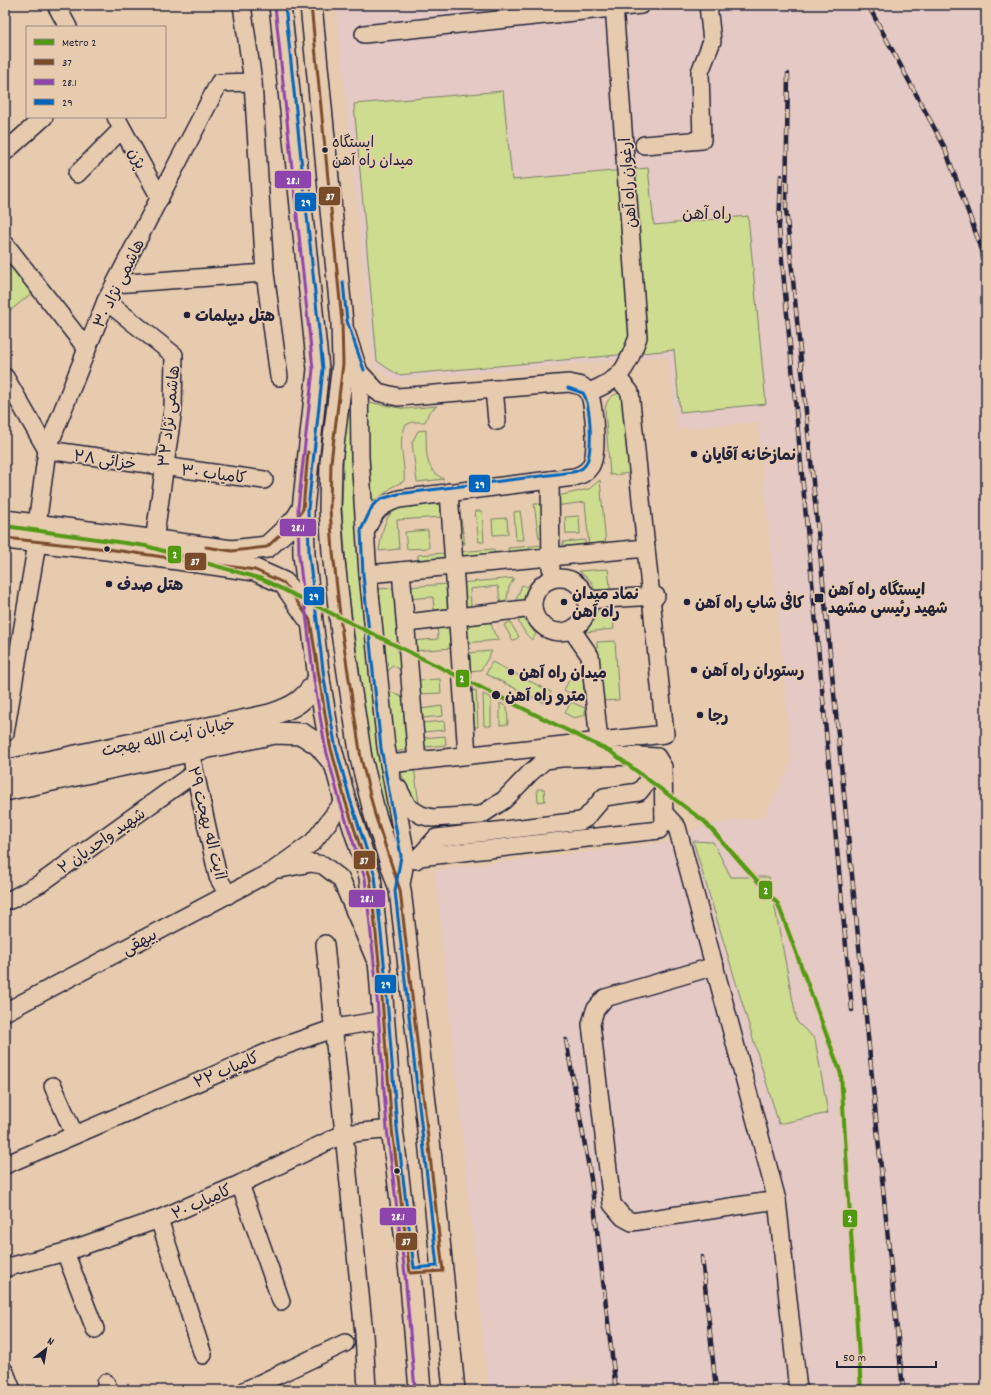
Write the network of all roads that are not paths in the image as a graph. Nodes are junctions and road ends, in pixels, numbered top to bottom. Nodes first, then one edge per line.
1 (56, 5) edge
2 (242, 5) edge
3 (280, 5) edge
4 (312, 5) edge
5 (641, 5) edge
6 (708, 5) edge
7 (614, 6) edge
8 (67, 26) edge
9 (364, 34) dead end
10 (253, 82) junction
11 (43, 118) edge
12 (119, 123) edge
13 (644, 144) dead end
14 (5, 152) edge
15 (77, 174) dead end
16 (160, 198) junction
17 (5, 244) edge
18 (266, 273) junction
19 (115, 284) junction
20 (106, 301) junction
21 (342, 322) junction
22 (87, 349) junction
23 (359, 372) junction
24 (5, 376) edge
25 (279, 377) dead end
26 (617, 377) junction
27 (494, 389) junction
28 (589, 392) junction
29 (497, 421) dead end
30 (47, 450) junction
31 (163, 467) junction
32 (264, 480) dead end
33 (550, 480) junction
34 (449, 492) junction
35 (303, 509) junction
36 (5, 521) edge
37 (366, 530) junction
38 (37, 534) junction
39 (5, 538) edge
40 (154, 540) junction
41 (253, 548) junction
42 (646, 548) junction
43 (551, 557) junction
44 (454, 566) junction
45 (255, 570) junction
46 (401, 571) junction
47 (368, 574) junction
48 (552, 578) junction
49 (653, 596) junction
50 (587, 600) junction
51 (533, 608) junction
52 (457, 617) junction
53 (310, 620) junction
54 (406, 623) junction
55 (572, 630) junction
56 (318, 679) junction
57 (5, 733) edge
58 (599, 741) junction
59 (192, 750) junction
60 (467, 755) junction
61 (638, 756) junction
62 (417, 761) junction
63 (336, 765) junction
64 (390, 770) junction
65 (5, 771) edge
66 (193, 774) junction
67 (5, 790) edge
68 (345, 800) junction
69 (664, 813) junction
70 (419, 857) junction
71 (274, 870) junction
72 (400, 890) junction
73 (228, 895) junction
74 (5, 899) edge
75 (325, 944) dead end
76 (714, 966) junction
77 (380, 972) junction
78 (5, 1012) edge
79 (383, 1020) junction
80 (334, 1028) junction
81 (53, 1086) dead end
82 (392, 1130) junction
83 (74, 1134) junction
84 (343, 1134) junction
85 (5, 1165) edge
86 (240, 1184) junction
87 (777, 1200) junction
88 (159, 1220) junction
89 (65, 1252) junction
90 (5, 1268) edge
91 (443, 1271) junction
92 (410, 1273) junction
93 (281, 1301) dead end
94 (95, 1329) dead end
95 (345, 1343) dead end
96 (203, 1355) dead end
97 (5, 1372) edge
98 (12, 1390) edge
99 (246, 1390) edge
100 (367, 1390) edge
101 (420, 1390) edge
102 (454, 1390) edge
103 (798, 1390) edge

1 - 8 street
2 - 10 street
3 - 35 main road
4 - 21 main road
5 - 7 street
6 - 13 street
7 - 9 street
7 - 26 street, ارغوان راه آهن
10 - 16 street, هاشمی نژاد ۳۰
10 - 18 street
11 - 14 street
12 - 15 street
12 - 16 street, پژن
16 - 19 street, هاشمی نژاد ۳۰
17 - 22 street
18 - 19 street
18 - 25 street
19 - 20 street, هاشمی نژاد ۳۰
20 - 22 street, هاشمی نژاد ۳۰
20 - 31 street, هاشمی نژاد ۳۲
21 - 23 street
21 - 72 main road
22 - 30 street, هاشمی نژاد ۳۰
23 - 27 street
23 - 37 street
24 - 30 street
26 - 28 street
26 - 42 street
27 - 28 street
27 - 29 street
28 - 33 street
30 - 31 street, خزائی ۲۸
30 - 38 street, هاشمی نژاد ۳۰
31 - 32 street, کامیاب ۳۰
31 - 40 street, هاشمی نژاد ۳۲
33 - 34 street
33 - 43 street
34 - 37 street
34 - 44 street
35 - 41 main road
35 - 53 main road
36 - 38 main road
37 - 47 street
38 - 39 main road
38 - 40 main road
38 - 45 main road
38 - 57 street, هاشمی نژاد ۳۰
40 - 41 main road
41 - 45 main road
42 - 43 street
42 - 49 street
43 - 44 street
43 - 48 street
44 - 46 street
44 - 52 street
45 - 53 main road
46 - 47 street
46 - 54 street
47 - 64 street
48 - 50 street
48 - 51 street
49 - 50 street
49 - 58 street
50 - 55 street
51 - 52 street
51 - 55 street
52 - 54 street
52 - 60 street
53 - 56 main road
54 - 62 street
55 - 58 street
56 - 63 main road
56 - 65 main road, خیابان آیت الله بهجت
58 - 60 street
59 - 63 main road, خیابان آیت الله بهجت
59 - 66 street, اآیت اله بهجت ۲۹
59 - 67 main road, خیابان آیت الله بهجت
60 - 62 street
61 - 64 street
61 - 69 street
61 - 70 street
62 - 64 street
63 - 68 main road
64 - 72 street
66 - 73 street, اآیت اله بهجت ۲۹
66 - 74 street, شهید واحدیان ۲
68 - 71 street
68 - 77 main road
69 - 70 street
69 - 76 street
70 - 72 street
71 - 73 street, بیهقی
71 - 77 street
72 - 91 main road
73 - 78 street, بیهقی
75 - 80 street
76 - 87 street
76 - 87 street
77 - 79 main road
79 - 80 street, کامیاب ۲۲
79 - 82 main road
80 - 83 street, کامیاب ۲۲
80 - 84 street
81 - 83 street
82 - 84 street, کامیاب ۲۰
82 - 92 main road
83 - 85 street, کامیاب ۲۲
84 - 86 street, کامیاب ۲۰
84 - 100 street
86 - 88 street, کامیاب ۲۰
86 - 93 street
87 - 103 street
88 - 89 street, کامیاب ۲۰
88 - 96 street
89 - 90 street, کامیاب ۲۰
89 - 94 street
91 - 92 main road
91 - 102 main road
92 - 101 main road
95 - 99 street
97 - 98 street

